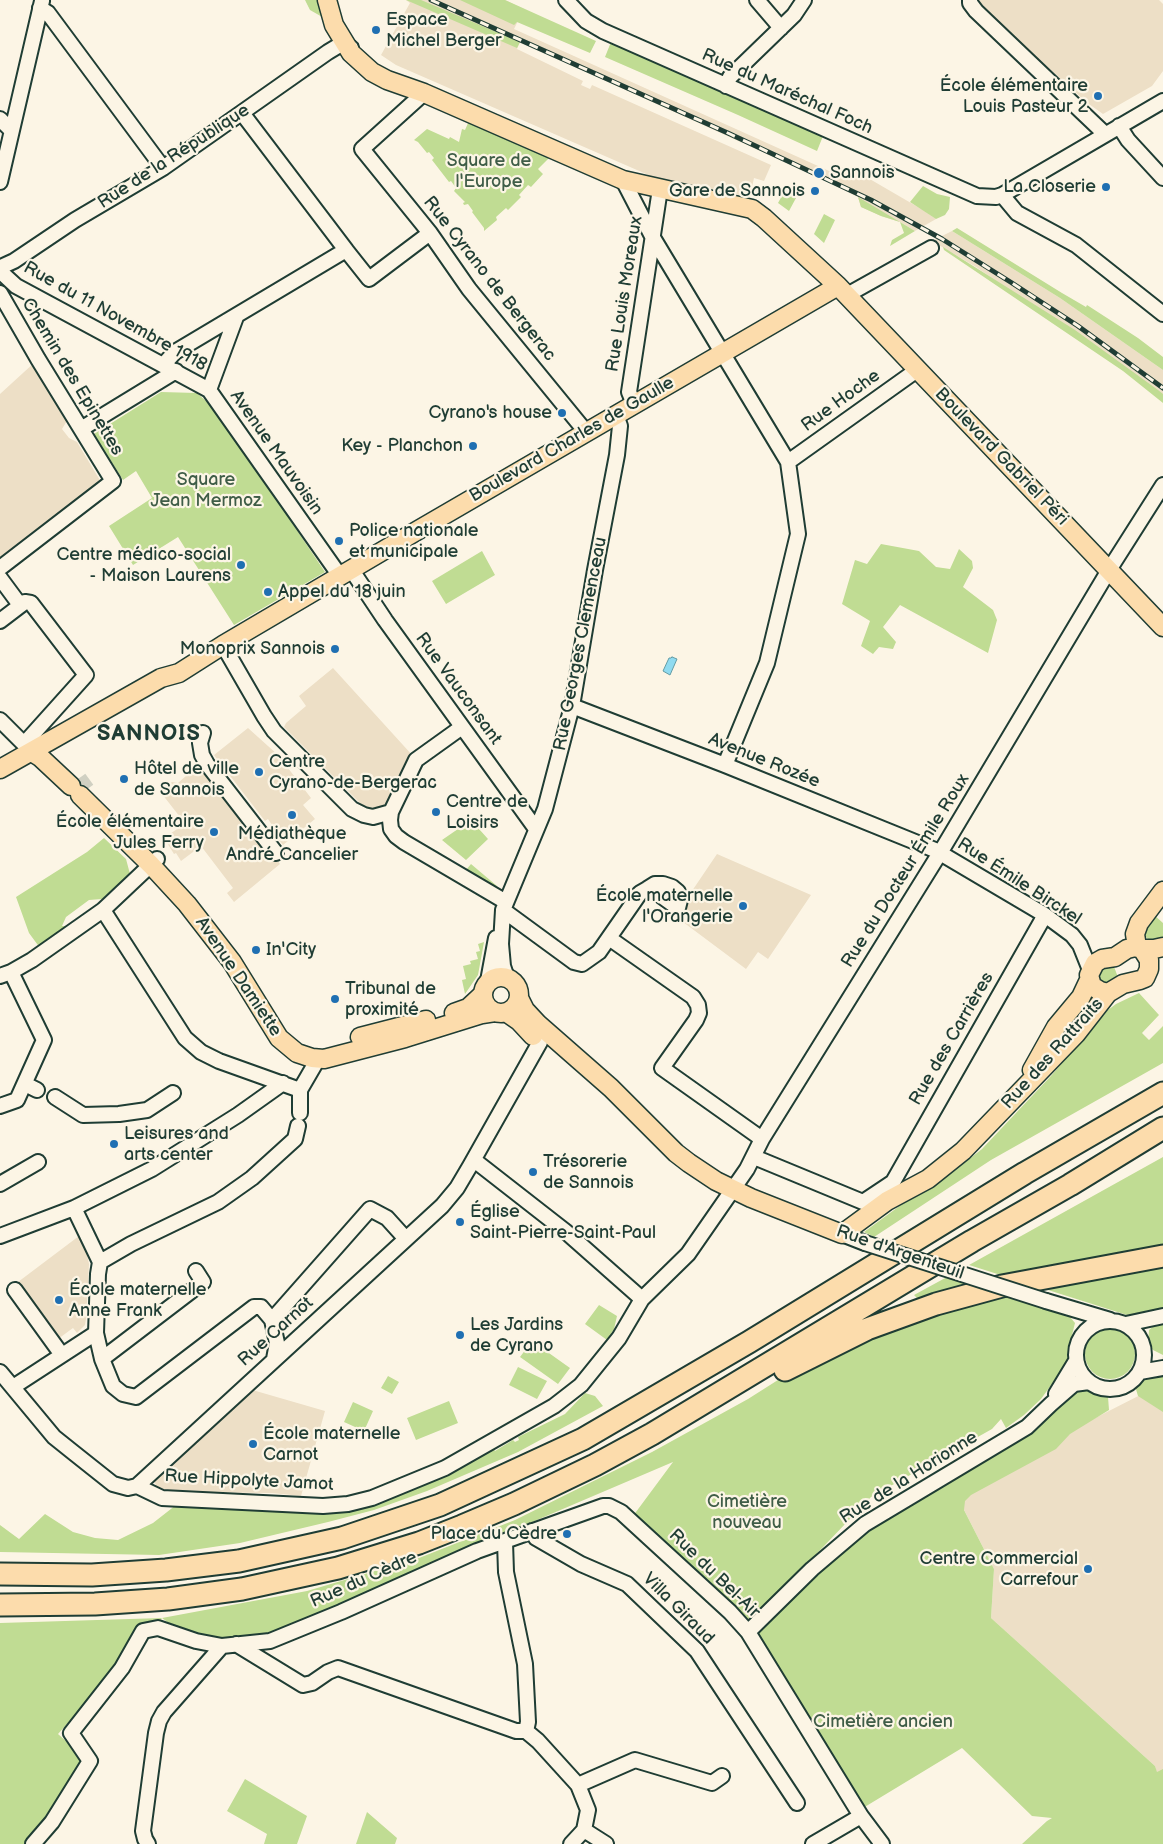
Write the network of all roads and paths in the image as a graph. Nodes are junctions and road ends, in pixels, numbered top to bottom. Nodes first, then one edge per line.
1 (327, 0) edge
2 (333, 0) edge
3 (566, 0) edge
4 (758, 0) edge
5 (804, 0) edge
6 (970, 0) edge
7 (41, 4) edge
8 (781, 28) junction
9 (350, 45) junction
10 (726, 86) junction
11 (424, 93) junction
12 (1163, 101) edge
13 (242, 113) junction
14 (0, 119) edge
15 (1119, 126) junction
16 (11, 130) junction
17 (1105, 134) junction
18 (163, 168) junction
19 (1163, 178) edge
20 (623, 180) junction
21 (0, 182) edge
22 (660, 189) junction
23 (1002, 195) junction
24 (430, 233) junction
25 (652, 236) junction
26 (931, 248) dead end
27 (346, 250) junction
28 (2, 271) edge
29 (843, 291) junction
30 (0, 292) edge
31 (1163, 314) edge
32 (236, 317) junction
33 (723, 353) junction
34 (164, 364) junction
35 (917, 370) junction
36 (176, 371) junction
37 (209, 390) junction
38 (634, 404) junction
39 (616, 415) junction
40 (81, 429) junction
41 (586, 432) junction
42 (788, 462) junction
43 (1163, 486) edge
44 (0, 568) edge
45 (1109, 570) junction
46 (345, 573) junction
47 (0, 578) edge
48 (20, 605) junction
49 (1160, 618) edge
50 (0, 621) edge
51 (223, 645) junction
52 (178, 673) junction
53 (572, 706) junction
54 (0, 720) edge
55 (462, 727) junction
56 (202, 733) dead end
57 (41, 752) junction
58 (725, 765) junction
59 (0, 769) edge
60 (0, 776) edge
61 (391, 812) junction
62 (536, 829) junction
63 (276, 853) dead end
64 (940, 853) junction
65 (154, 862) junction
66 (647, 889) dead end
67 (1163, 890) edge
68 (504, 906) junction
69 (102, 910) junction
70 (1045, 915) junction
71 (501, 925) junction
72 (609, 938) junction
73 (1163, 947) edge
74 (1139, 948) junction
75 (1163, 957) edge
76 (1150, 969) junction
77 (6, 974) edge
78 (1090, 975) junction
79 (507, 978) junction
80 (485, 988) junction
81 (1108, 993) junction
82 (518, 998) junction
83 (500, 1012) junction
84 (538, 1024) junction
85 (540, 1042) junction
86 (318, 1059) junction
87 (283, 1083) junction
88 (1163, 1083) edge
89 (606, 1084) junction
90 (300, 1090) junction
91 (173, 1093) dead end
92 (1163, 1093) edge
93 (55, 1096) dead end
94 (0, 1106) edge
95 (999, 1115) junction
96 (1163, 1128) edge
97 (1163, 1138) edge
98 (762, 1139) junction
99 (754, 1157) junction
100 (474, 1160) junction
101 (38, 1162) dead end
102 (1025, 1172) junction
103 (0, 1184) edge
104 (1070, 1185) junction
105 (733, 1190) junction
106 (74, 1208) junction
107 (842, 1234) junction
108 (0, 1236) edge
109 (406, 1239) junction
110 (1163, 1256) edge
111 (100, 1262) junction
112 (196, 1271) dead end
113 (15, 1290) dead end
114 (642, 1299) junction
115 (1070, 1307) junction
116 (1162, 1316) edge
117 (272, 1320) junction
118 (1110, 1320) junction
119 (1126, 1324) junction
120 (1084, 1332) junction
121 (96, 1334) junction
122 (1139, 1337) junction
123 (1144, 1352) junction
124 (62, 1355) junction
125 (102, 1359) junction
126 (274, 1359) junction
127 (1163, 1359) edge
128 (1076, 1362) junction
129 (1163, 1368) edge
130 (0, 1372) edge
131 (1140, 1372) junction
132 (744, 1380) junction
133 (1088, 1382) junction
134 (13, 1387) junction
135 (1050, 1404) junction
136 (137, 1486) junction
137 (532, 1530) junction
138 (505, 1542) junction
139 (0, 1574) edge
140 (0, 1605) edge
141 (748, 1632) junction
142 (236, 1644) junction
143 (222, 1646) junction
144 (526, 1731) junction
145 (722, 1776) dead end
146 (578, 1784) junction
147 (797, 1804) dead end
148 (861, 1816) junction
149 (584, 1830) junction
150 (33, 1844) edge
151 (148, 1844) edge
152 (572, 1844) edge
153 (606, 1844) edge
154 (813, 1844) edge
155 (882, 1844) edge

1 - 9 main road
2 - 9 main road
3 - 10 street, Rue du Maréchal Foch
4 - 8 street
5 - 8 street
6 - 17 street
7 - 16 street
7 - 18 street
8 - 10 street
9 - 11 main road
9 - 11 main road
9 - 13 street, Rue de la République
10 - 23 street, Rue du Maréchal Foch
11 - 20 main road
11 - 24 street, Rue Cyrano de Bergerac
12 - 15 street
13 - 18 street, Rue de la République
13 - 27 street
14 - 16 street
15 - 17 street
15 - 19 street
16 - 21 street
17 - 23 street
18 - 28 street, Rue de la République
20 - 22 main road
20 - 25 street
22 - 25 street, Rue Louis Moreaux
22 - 29 main road, Boulevard Gabriel Péri
23 - 31 street
24 - 27 street
24 - 41 street, Rue Cyrano de Bergerac
25 - 33 street
25 - 38 street, Rue Louis Moreaux
26 - 29 street, Boulevard Charles de Gaulle
27 - 32 street
28 - 34 street, Rue du 11 Novembre 1918
29 - 33 main road, Boulevard Charles de Gaulle
29 - 35 main road, Boulevard Gabriel Péri
30 - 40 street, Chemin des Epinettes
32 - 34 street
32 - 37 street, Avenue Mauvoisin
33 - 38 main road, Boulevard Charles de Gaulle
33 - 42 street
34 - 36 street, Rue du 11 Novembre 1918
35 - 42 street, Rue Hoche
35 - 45 main road, Boulevard Gabriel Péri
36 - 37 street, Rue du 11 Novembre 1918
36 - 40 street
37 - 46 street, Avenue Mauvoisin
38 - 39 main road, Boulevard Charles de Gaulle
39 - 41 main road, Boulevard Charles de Gaulle
39 - 53 street, Rue Georges Clemenceau
40 - 44 street, Chemin des Epinettes
41 - 46 main road, Boulevard Charles de Gaulle
42 - 58 street
43 - 45 street, Rue du Docteur Émile Roux
45 - 49 main road, Boulevard Gabriel Péri
45 - 64 street, Rue du Docteur Émile Roux
46 - 51 main road, Boulevard Charles de Gaulle
46 - 55 street, Rue Vauconsant
47 - 48 street
48 - 50 street
48 - 57 street
51 - 52 main road, Boulevard Charles de Gaulle
51 - 61 street
52 - 57 main road, Boulevard Charles de Gaulle
52 - 57 main road, Boulevard Charles de Gaulle
53 - 58 street, Avenue Rozée
53 - 62 street, Rue Georges Clemenceau
54 - 57 street
55 - 61 street
55 - 62 street, Rue Vauconsant
56 - 63 street
57 - 59 main road, Boulevard Charles de Gaulle
57 - 60 main road, Boulevard Charles de Gaulle
57 - 65 main road, Avenue Damiette
58 - 64 street, Avenue Rozée
61 - 68 street
62 - 68 street, Rue Georges Clemenceau
64 - 70 street, Rue Émile Birckel
64 - 98 street, Rue du Docteur Émile Roux
65 - 69 street
65 - 80 main road, Avenue Damiette
65 - 86 main road, Avenue Damiette
66 - 72 street
67 - 74 main road
68 - 71 street, Rue Georges Clemenceau
68 - 72 street
69 - 77 street
69 - 87 street
70 - 78 street, Rue Émile Birckel
70 - 99 street, Rue des Carrières
71 - 79 street, Rue Georges Clemenceau
71 - 80 street, Rue Georges Clemenceau
72 - 98 street
73 - 74 main road
74 - 76 main road
74 - 78 main road
75 - 76 main road
76 - 81 main road
77 - 94 street
78 - 81 main road
78 - 95 main road, Rue des Rattraits
79 - 80 main road
79 - 82 main road
80 - 83 main road
81 - 95 main road, Rue des Rattraits
82 - 83 main road
82 - 84 main road
83 - 85 main road
83 - 86 main road
84 - 85 street
84 - 89 main road
85 - 89 main road
85 - 100 street, Rue Carnot
86 - 90 street
87 - 90 street
87 - 106 street
88 - 102 highway
89 - 105 main road, Rue d'Argenteuil
90 - 111 street
91 - 93 street
92 - 102 highway
95 - 107 main road, Rue des Rattraits
96 - 104 highway
97 - 104 highway
98 - 99 street, Rue du Docteur Émile Roux
99 - 105 street, Rue du Docteur Émile Roux
100 - 109 street, Rue Carnot
100 - 114 street
101 - 103 street
102 - 139 highway
104 - 132 highway
105 - 107 main road, Rue d'Argenteuil
105 - 114 street, Rue du Docteur Émile Roux
106 - 108 street
106 - 111 street
107 - 115 street, Rue d'Argenteuil, bridge
109 - 117 street
109 - 126 street, Rue Carnot
110 - 132 highway
111 - 121 street
112 - 125 street
113 - 124 street
114 - 136 street, Rue Hippolyte Jamot
115 - 118 street, Rue d'Argenteuil
115 - 120 street
116 - 119 street
116 - 122 street
117 - 125 street
117 - 126 street
118 - 119 street
118 - 120 street
119 - 122 street
120 - 128 street
121 - 124 street
121 - 125 street
122 - 123 street
123 - 127 street
123 - 131 street
124 - 134 street
126 - 136 street, Rue Carnot
128 - 133 street
128 - 135 street, Rue de la Horionne
129 - 131 street
130 - 134 street, Rue Hippolyte Jamot
131 - 133 street
132 - 140 highway
133 - 135 street, Rue de la Horionne
134 - 136 street, Rue Hippolyte Jamot
135 - 141 street, Rue de la Horionne
137 - 138 street
137 - 141 street, Rue du Bel-Air
137 - 147 street, Villa Giraud
138 - 142 street, Rue du Cèdre
138 - 144 street
141 - 148 street, Rue du Bel-Air
142 - 143 street, Rue du Cèdre
142 - 144 street
143 - 150 street, Rue du Cèdre
143 - 151 street
144 - 146 street
145 - 146 street
146 - 149 street
148 - 154 street
148 - 155 street, Rue du Bel-Air
149 - 152 street
149 - 153 street

